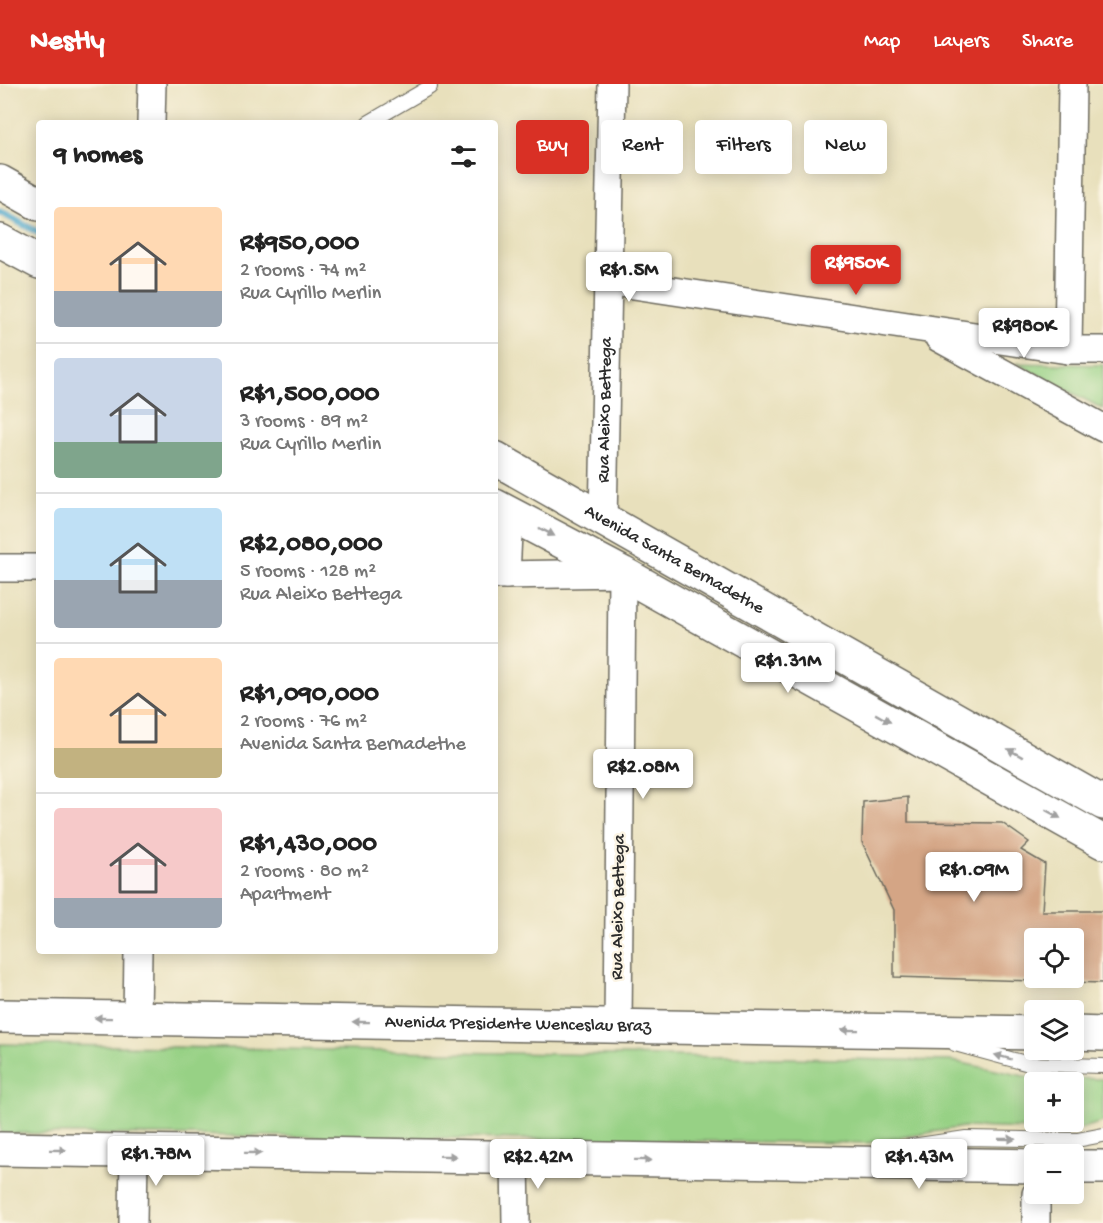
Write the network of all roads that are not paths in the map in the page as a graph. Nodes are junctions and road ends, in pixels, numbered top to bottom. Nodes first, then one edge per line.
1 (152, 84) edge
2 (612, 84) edge
3 (1072, 84) edge
4 (430, 87) dead end
5 (151, 120) edge
6 (373, 120) edge
7 (0, 182) edge
8 (36, 202) edge
9 (0, 241) edge
10 (36, 260) edge
11 (607, 281) junction
12 (923, 329) junction
13 (1068, 350) junction
14 (1103, 350) edge
15 (1103, 428) edge
16 (498, 460) edge
17 (502, 509) edge
18 (603, 520) junction
19 (0, 568) edge
20 (36, 568) edge
21 (622, 573) junction
22 (500, 575) edge
23 (1103, 802) edge
24 (1103, 842) edge
25 (138, 954) edge
26 (0, 1016) edge
27 (136, 1018) junction
28 (618, 1026) junction
29 (908, 1031) junction
30 (1024, 1033) edge
31 (1084, 1034) edge
32 (1103, 1034) edge
33 (1103, 1066) edge
34 (1103, 1135) edge
35 (0, 1149) edge
36 (134, 1151) junction
37 (515, 1157) junction
38 (803, 1162) junction
39 (1024, 1166) edge
40 (1084, 1167) edge
41 (1103, 1167) edge
42 (1036, 1204) edge
43 (133, 1223) edge
44 (516, 1223) edge
45 (1036, 1223) edge

1 - 5 street
2 - 11 street, Rua Aleixo Bettega
3 - 13 street
4 - 6 lane
7 - 8 main road
9 - 10 main road
11 - 12 street
11 - 18 street, Rua Aleixo Bettega
12 - 13 street
12 - 15 street
13 - 14 street
16 - 18 main road, Avenida Santa Bernadethe
17 -> 21 main road, Avenida Santa Bernadethe
17 - 22 street
23 -> 18 main road, Avenida Santa Bernadethe
19 - 20 street
21 - 22 street
21 -> 24 main road, Avenida Santa Bernadethe
21 - 28 street, Rua Aleixo Bettega
25 - 27 street
27 -> 26 main road, Avenida Presidente Wenceslau Braz
28 -> 27 main road, Avenida Presidente Wenceslau Braz
29 -> 28 main road, Avenida Presidente Wenceslau Braz
29 - 30 main road, Avenida Presidente Wenceslau Braz
33 -> 29 lane
31 - 32 main road
38 -> 34 lane
35 -> 36 main road
36 -> 37 main road
36 - 43 street
37 -> 38 main road
37 - 44 street
38 - 39 main road
40 - 41 main road
42 - 45 street

